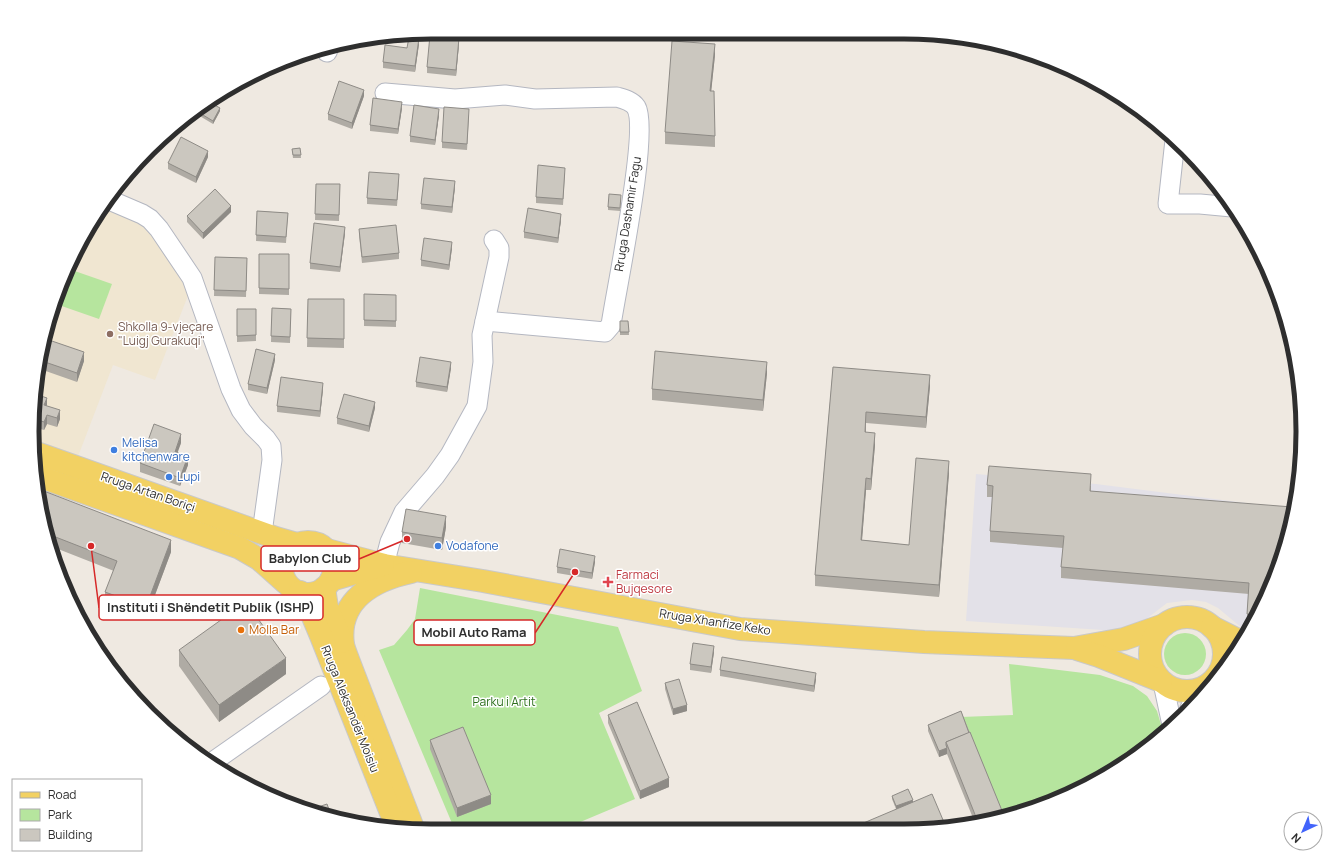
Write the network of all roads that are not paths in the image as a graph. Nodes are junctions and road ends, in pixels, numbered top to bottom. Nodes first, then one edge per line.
1 (385, 93) dead end
2 (1174, 148) edge
3 (113, 202) edge
4 (1225, 206) edge
5 (494, 240) dead end
6 (485, 321) junction
7 (40, 454) edge
8 (42, 477) edge
9 (262, 533) junction
10 (297, 544) junction
11 (327, 550) junction
12 (384, 565) junction
13 (418, 571) junction
14 (327, 584) junction
15 (293, 587) junction
16 (1164, 625) junction
17 (1212, 626) junction
18 (1236, 639) edge
19 (343, 645) junction
20 (1074, 648) junction
21 (1224, 659) edge
22 (1162, 682) junction
23 (321, 686) dead end
24 (1201, 687) edge
25 (1171, 719) edge
26 (215, 759) edge
27 (395, 822) edge
28 (411, 823) edge

1 - 6 street, Rruga Dashamir Fagu
2 - 4 street
3 - 9 street
5 - 6 street
6 - 12 street
7 - 9 main road, Rruga Artan Boriçi
8 - 15 main road, Rruga Artan Boriçi
9 - 10 main road, Rruga Artan Boriçi
10 - 11 main road
10 - 15 main road
11 - 12 main road, Rruga Xhanfize Keko
11 - 14 main road
12 - 13 main road, Rruga Xhanfize Keko
12 - 14 main road
13 - 19 main road
13 - 20 main road, Rruga Xhanfize Keko
14 - 15 main road
14 - 19 main road, Rruga Aleksandër Moisiu
15 - 27 main road, Rruga Aleksandër Moisiu
16 - 17 main road
16 - 20 main road, Rruga Xhanfize Keko
16 - 22 main road
17 - 18 main road
17 - 21 main road
19 - 28 main road, Rruga Aleksandër Moisiu
20 - 22 main road, Rruga Xhanfize Keko
22 - 24 main road
22 - 25 street
23 - 26 street

